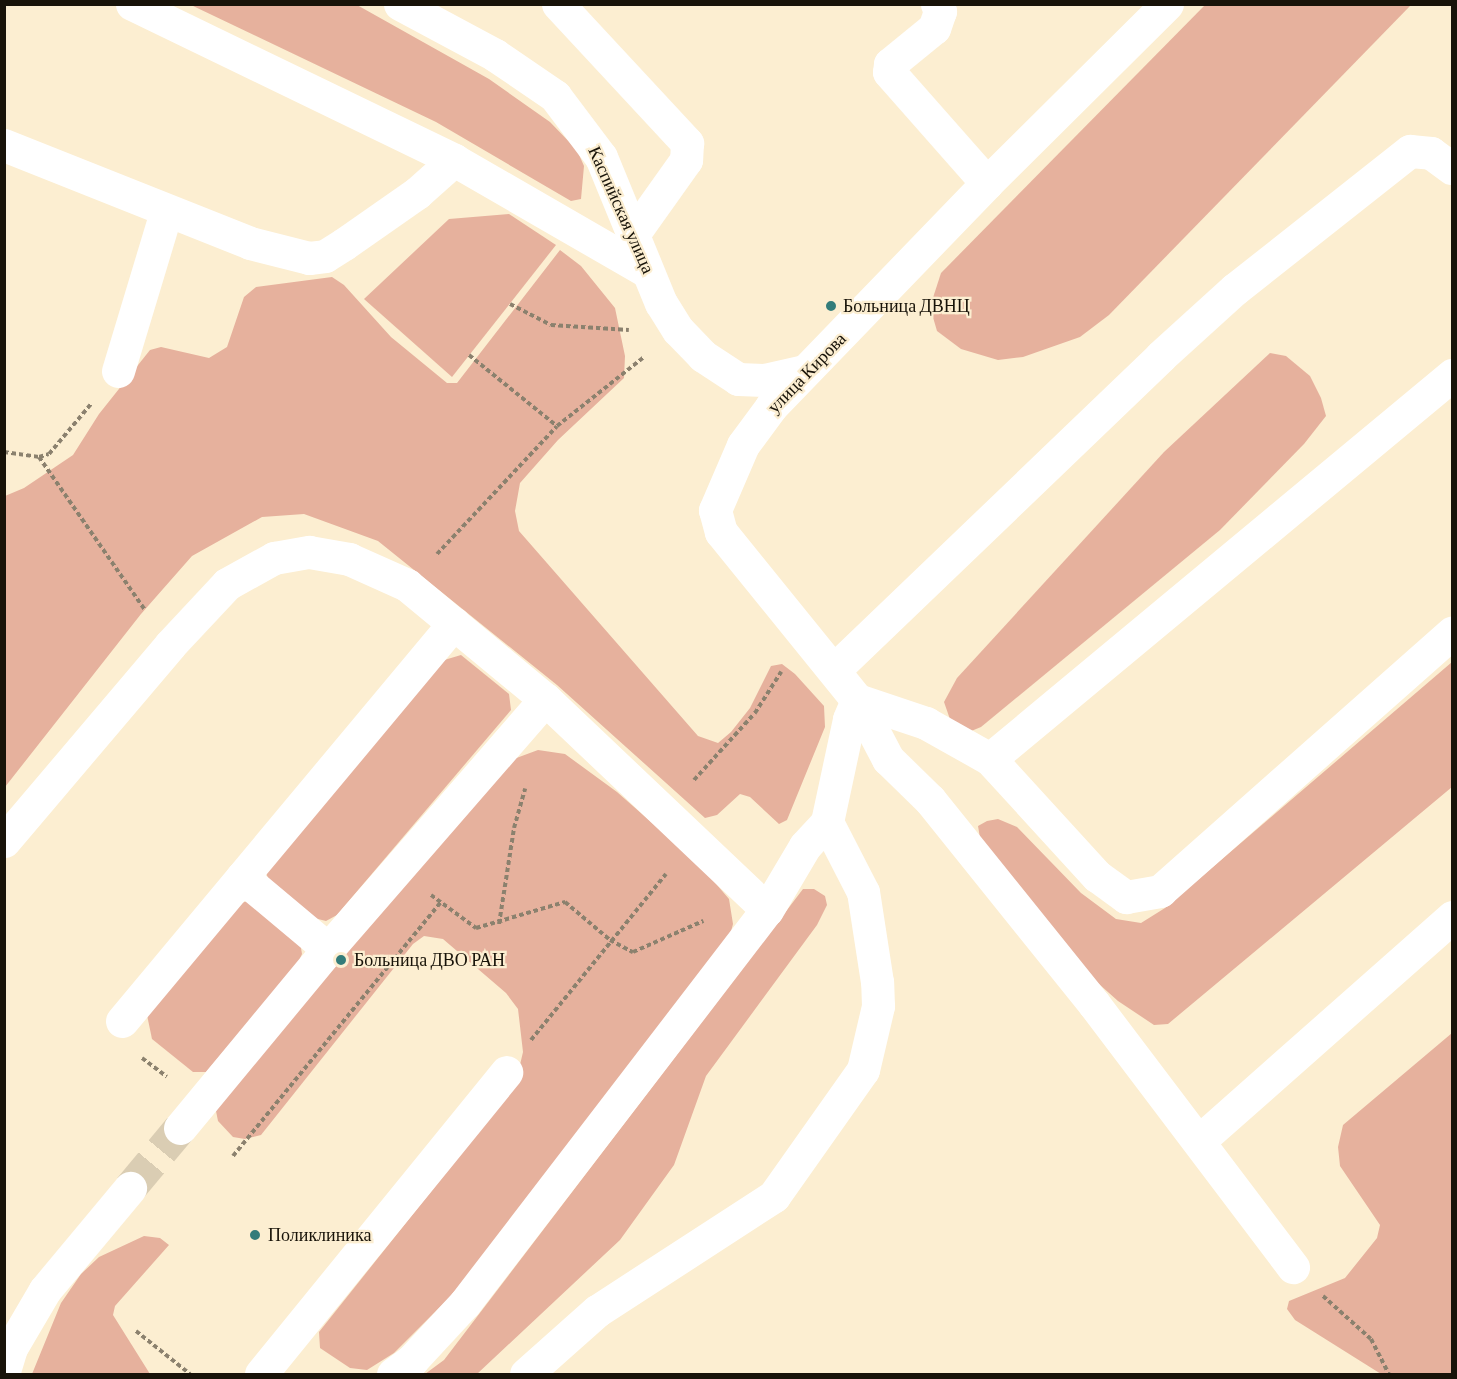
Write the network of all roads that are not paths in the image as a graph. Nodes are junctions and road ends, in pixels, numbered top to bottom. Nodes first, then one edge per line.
1 (132, 4) edge
2 (400, 4) edge
3 (558, 4) edge
4 (937, 4) edge
5 (1167, 4) edge
6 (4, 146) edge
7 (454, 160) junction
8 (1452, 168) edge
9 (987, 183) junction
10 (166, 212) junction
11 (632, 236) junction
12 (646, 271) junction
13 (118, 371) road end
14 (804, 372) junction
15 (1452, 375) edge
16 (454, 623) junction
17 (1452, 633) edge
18 (834, 670) junction
19 (545, 699) junction
20 (857, 700) junction
21 (990, 759) junction
22 (827, 822) junction
23 (4, 841) edge
24 (242, 877) junction
25 (760, 904) junction
26 (1452, 917) edge
27 (328, 950) junction
28 (122, 1021) road end
29 (506, 1072) road end
30 (180, 1128) tunnel mouth
31 (1199, 1141) junction
32 (130, 1188) tunnel mouth
33 (1293, 1268) road end
34 (4, 1371) edge
35 (261, 1374) edge
36 (393, 1374) edge
37 (526, 1374) edge

1 - 7 street
2 - 11 street, Каспийская улица
3 - 11 street
4 - 9 street
5 - 9 street, улица Кирова
6 - 10 street
7 - 10 street
7 - 12 street
8 - 18 street
9 - 14 street, улица Кирова
10 - 13 street
11 - 12 street, Каспийская улица
12 - 14 street, Каспийская улица
14 - 18 street, улица Кирова
15 - 21 street
16 - 19 street
16 - 23 street
16 - 24 street
17 - 21 street
18 - 20 street, улица Кирова
19 - 25 street
19 - 27 street
20 - 21 street
20 - 22 street
20 - 31 street, улица Кирова
22 - 25 street
22 - 37 street
24 - 27 street
24 - 28 street
25 - 36 street
26 - 31 street
27 - 30 street
29 - 35 street
31 - 33 street, улица Кирова
32 - 34 street

